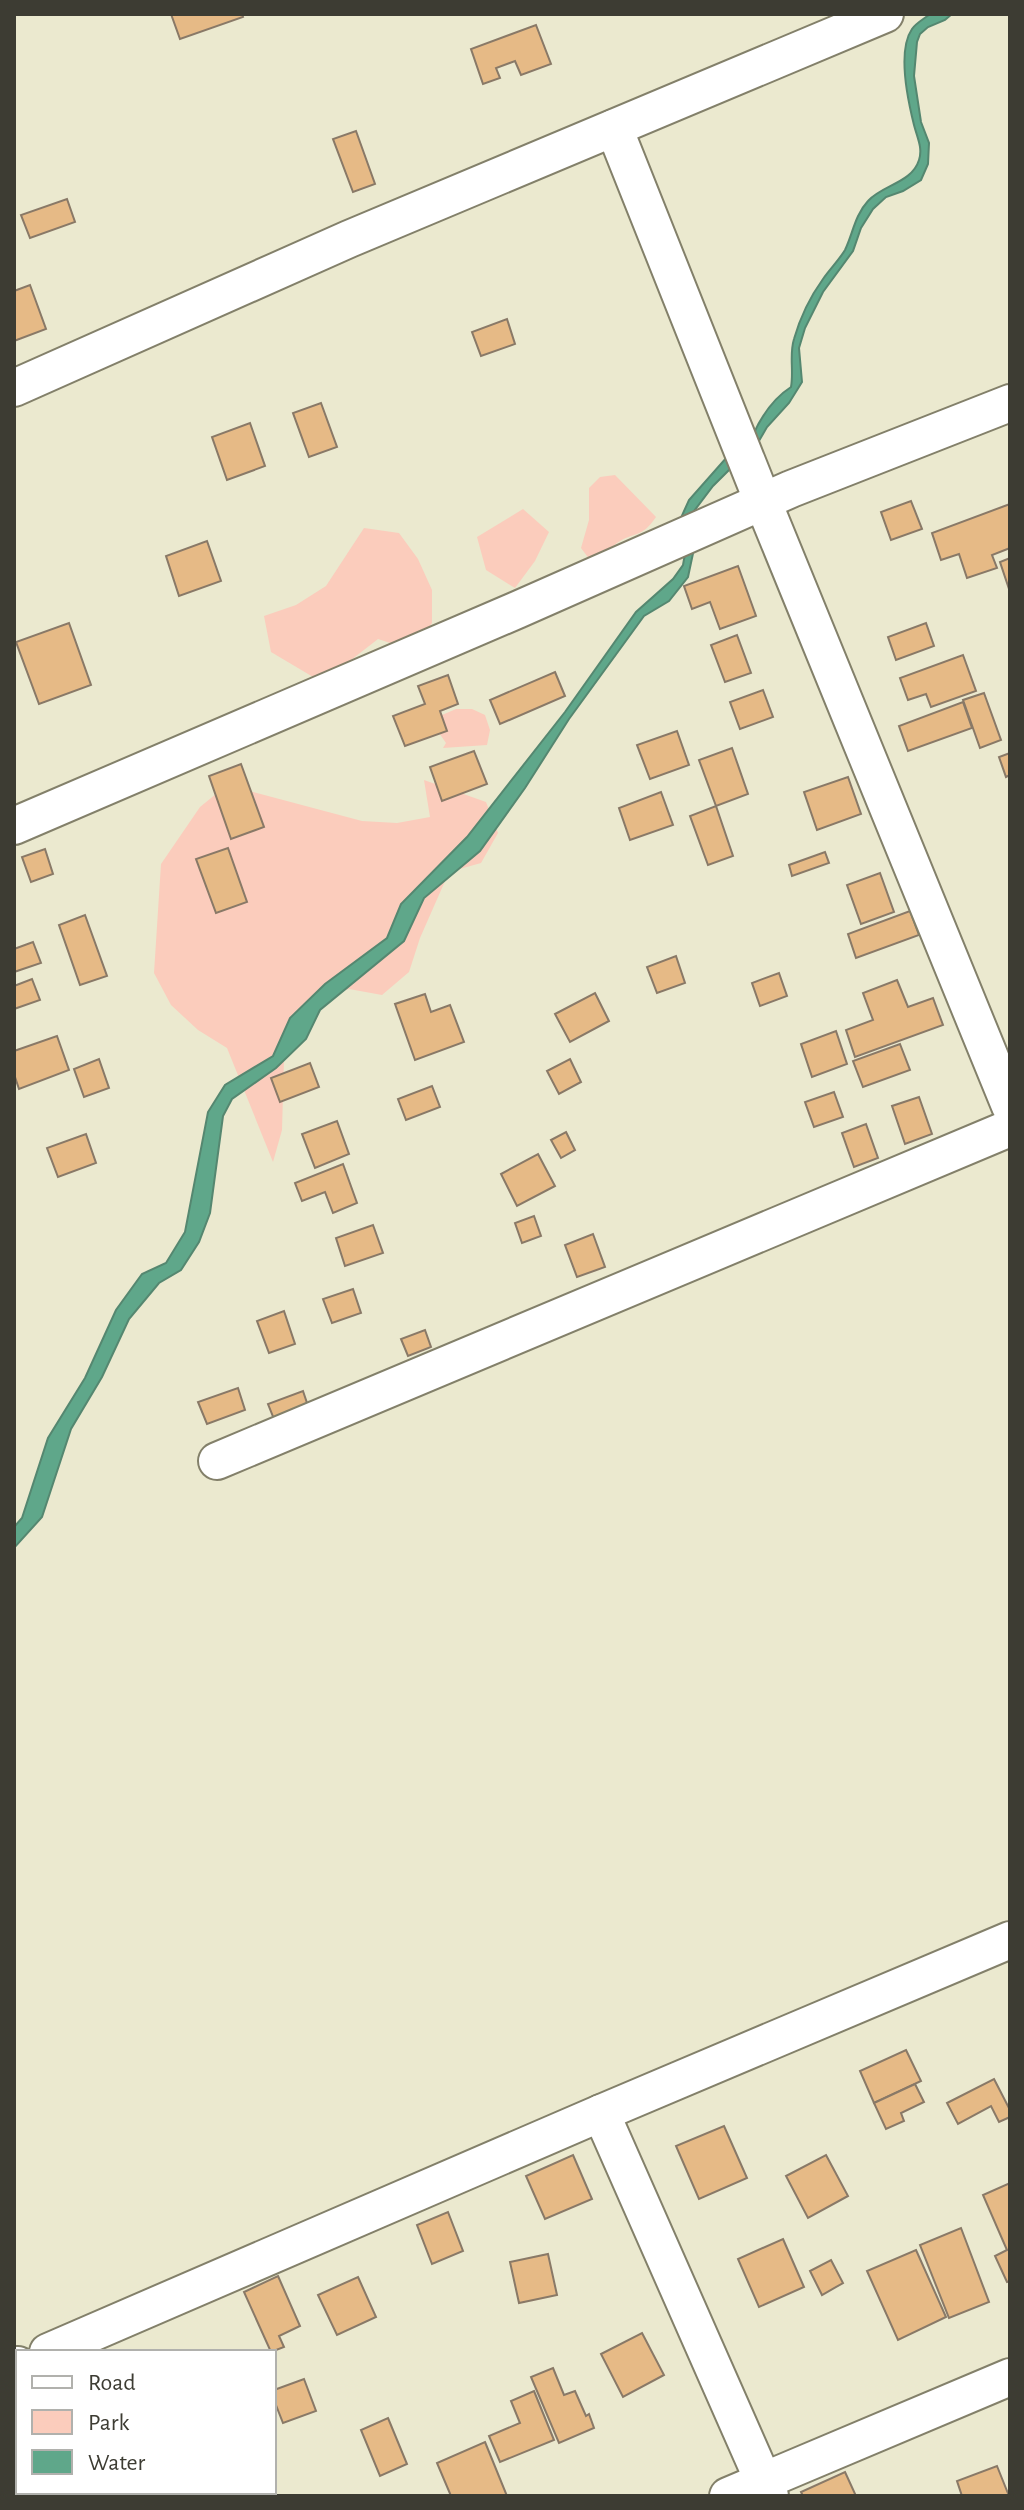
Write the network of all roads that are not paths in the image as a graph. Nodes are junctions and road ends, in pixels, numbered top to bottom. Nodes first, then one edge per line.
1 (885, 14) edge
2 (614, 128) junction
3 (14, 388) edge
4 (1010, 403) edge
5 (763, 502) junction
6 (14, 826) edge
7 (1010, 1106) edge
8 (1010, 1128) edge
9 (217, 1461) dead end
10 (1010, 1940) edge
11 (601, 2113) junction
12 (53, 2350) edge
13 (1010, 2377) edge
14 (767, 2488) edge
15 (728, 2496) edge

1 - 2 street
2 - 3 street
2 - 5 street
4 - 5 street
5 - 6 street
5 - 7 street
8 - 9 street
10 - 11 street
11 - 12 street
11 - 14 street
13 - 14 street
14 - 15 street

